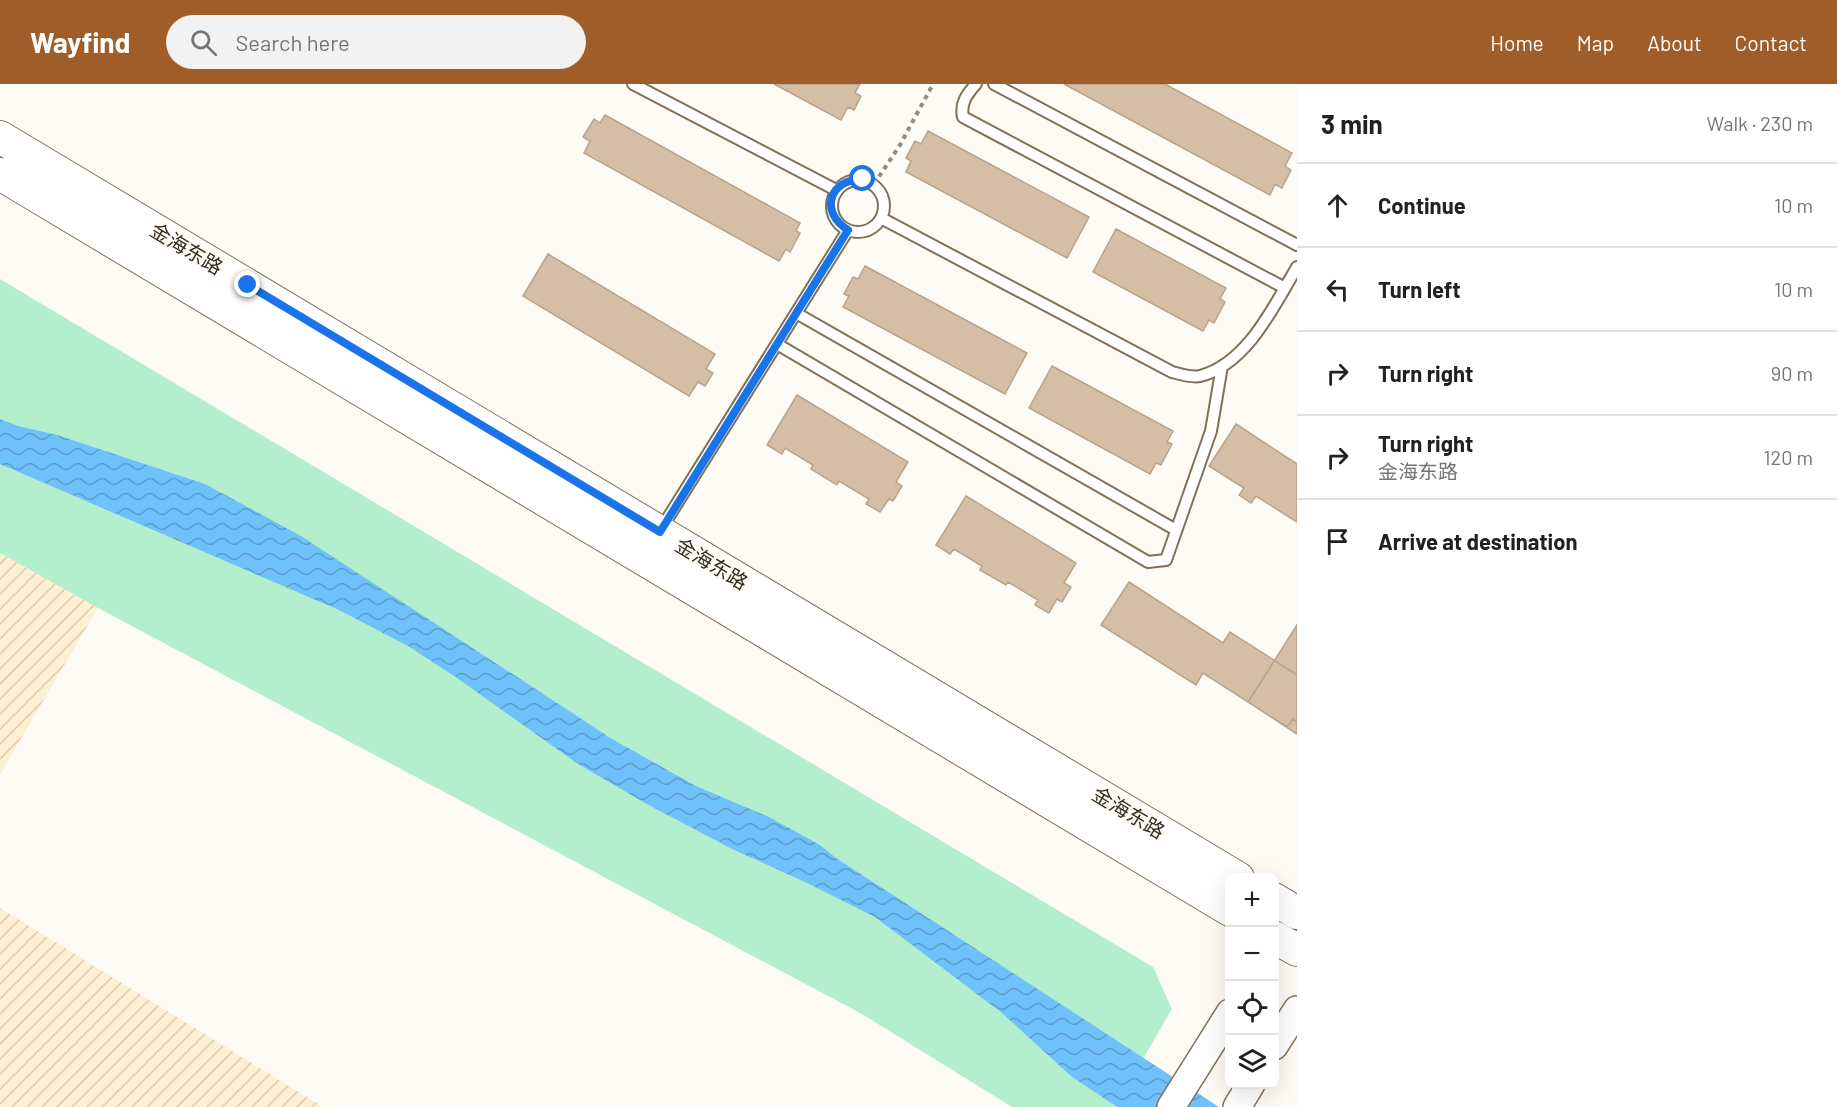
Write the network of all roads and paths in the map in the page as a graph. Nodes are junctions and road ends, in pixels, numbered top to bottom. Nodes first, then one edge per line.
1 (633, 84) edge
2 (933, 84) edge
3 (976, 84) edge
4 (994, 84) edge
5 (0, 137) edge
6 (0, 174) edge
7 (874, 184) junction
8 (836, 190) junction
9 (881, 218) junction
10 (848, 230) junction
11 (1297, 245) edge
12 (1297, 267) edge
13 (1285, 288) junction
14 (796, 313) junction
15 (777, 344) junction
16 (1222, 366) junction
17 (1176, 530) junction
18 (660, 532) junction
19 (1230, 873) edge
20 (1225, 907) edge
21 (1290, 907) edge
22 (1281, 941) edge
23 (1297, 1010) edge
24 (1225, 1021) edge
25 (1279, 1039) edge
26 (1248, 1089) edge
27 (1171, 1107) edge
28 (1237, 1107) edge

1 - 8 lane
2 - 7 path
3 - 13 lane
4 - 11 lane
5 - 18 main road, 金海东路
6 - 20 main road, 金海东路
7 - 8 lane
7 - 9 lane
8 - 10 lane
9 - 10 lane
9 - 16 lane
10 - 14 lane
12 - 13 lane
13 - 16 lane
14 - 15 lane
14 - 17 lane
15 - 17 lane
15 - 18 lane
16 - 17 lane
18 - 19 main road, 金海东路
21 - 22 street
23 - 25 street
24 - 27 street
26 - 28 street

